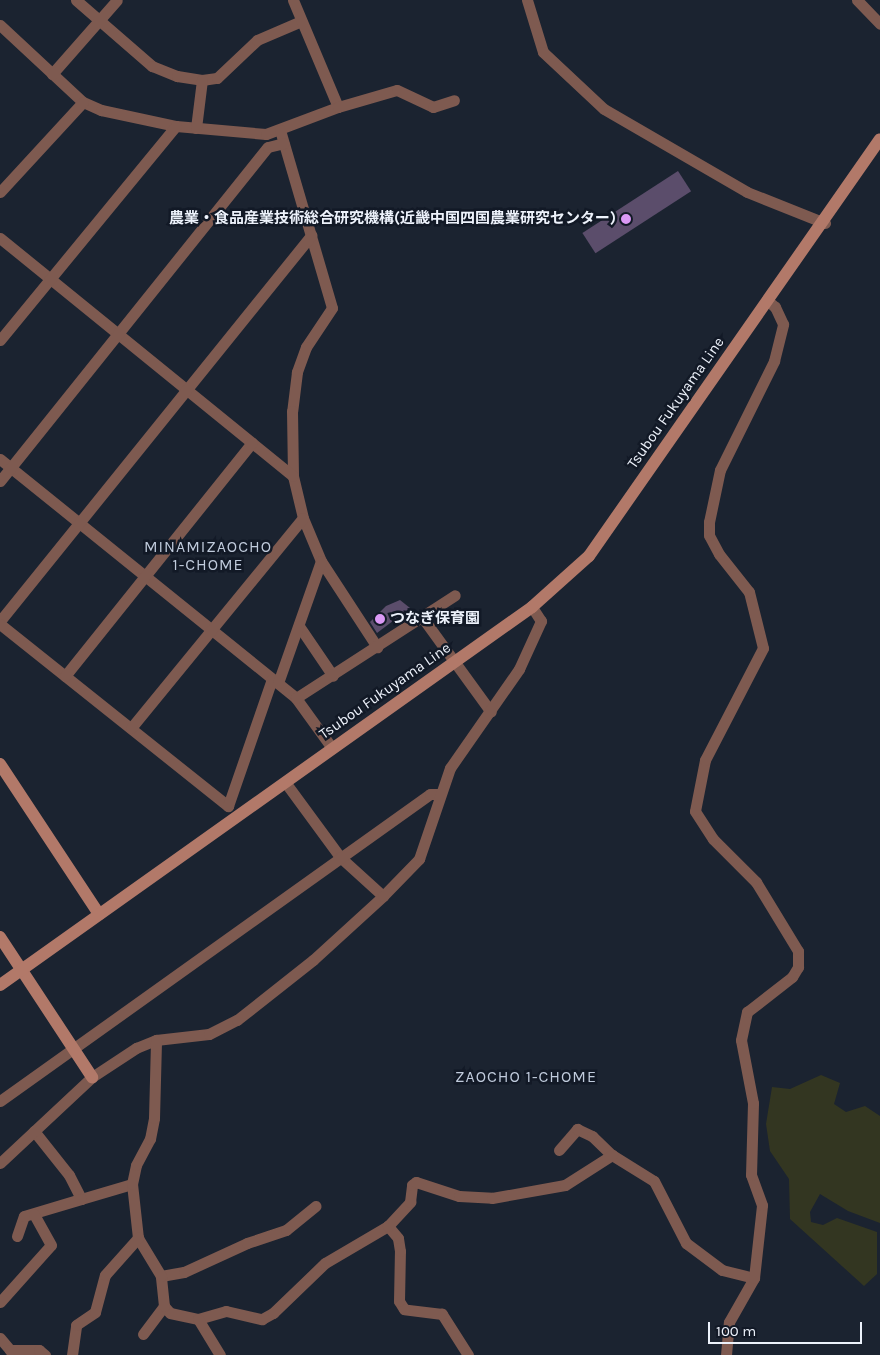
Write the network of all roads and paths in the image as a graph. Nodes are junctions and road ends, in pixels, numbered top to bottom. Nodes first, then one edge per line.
1 (76, 0) edge
2 (117, 0) edge
3 (293, 0) edge
4 (527, 0) edge
5 (857, 0) edge
6 (98, 21) junction
7 (299, 22) junction
8 (880, 24) edge
9 (0, 25) edge
10 (52, 74) junction
11 (202, 80) junction
12 (454, 100) dead end
13 (83, 102) junction
14 (338, 107) junction
15 (176, 126) junction
16 (196, 128) junction
17 (280, 130) junction
18 (880, 139) edge
19 (284, 143) junction
20 (0, 192) edge
21 (825, 223) junction
22 (311, 234) junction
23 (0, 238) edge
24 (50, 278) junction
25 (771, 304) junction
26 (118, 334) junction
27 (0, 340) edge
28 (186, 390) junction
29 (252, 443) junction
30 (0, 458) edge
31 (11, 467) junction
32 (293, 476) junction
33 (0, 481) edge
34 (302, 518) junction
35 (78, 522) junction
36 (321, 561) junction
37 (144, 576) junction
38 (456, 595) dead end
39 (532, 607) junction
40 (422, 617) junction
41 (0, 623) edge
42 (299, 626) junction
43 (211, 630) junction
44 (377, 647) junction
45 (455, 661) junction
46 (65, 676) junction
47 (333, 676) junction
48 (275, 681) junction
49 (296, 698) junction
50 (491, 712) junction
51 (131, 728) junction
52 (332, 748) junction
53 (0, 764) edge
54 (285, 782) junction
55 (438, 794) junction
56 (340, 857) junction
57 (383, 896) junction
58 (99, 914) junction
59 (0, 937) edge
60 (22, 969) junction
61 (0, 985) edge
62 (156, 1040) junction
63 (73, 1047) junction
64 (92, 1077) junction
65 (0, 1100) edge
66 (34, 1131) junction
67 (559, 1150) dead end
68 (612, 1155) junction
69 (0, 1163) edge
70 (132, 1184) junction
71 (81, 1199) junction
72 (316, 1206) dead end
73 (34, 1214) junction
74 (388, 1226) junction
75 (17, 1236) dead end
76 (138, 1238) junction
77 (161, 1276) junction
78 (754, 1278) junction
79 (0, 1302) edge
80 (164, 1306) junction
81 (198, 1319) junction
82 (144, 1334) dead end
83 (0, 1338) edge
84 (5, 1353) edge
85 (45, 1355) edge
86 (72, 1355) edge
87 (220, 1355) edge
88 (468, 1355) edge
89 (726, 1355) edge

1 - 6 street
2 - 6 street
3 - 7 street
4 - 21 street
5 - 8 street
6 - 10 street
6 - 11 street
7 - 11 street
7 - 14 street
9 - 10 street
10 - 13 street
11 - 16 street
12 - 14 street
13 - 15 street
13 - 20 street
14 - 17 street
15 - 16 street
15 - 24 street
16 - 17 street
17 - 19 street
18 - 21 main road, Tsubou Fukuyama Line
19 - 22 street
19 - 26 street
21 - 25 main road, Tsubou Fukuyama Line
22 - 28 street
22 - 32 street
23 - 24 street
24 - 26 street
24 - 27 street
25 - 39 main road, Tsubou Fukuyama Line
25 - 78 street
26 - 28 street
26 - 31 street
28 - 29 street
28 - 35 street
29 - 32 street
29 - 37 street
30 - 31 street
31 - 33 street
31 - 35 street
32 - 34 street
34 - 36 street
34 - 43 street
35 - 37 street
35 - 41 street
36 - 42 street
36 - 44 street
37 - 43 street
37 - 46 street
38 - 40 street
39 - 45 main road, Tsubou Fukuyama Line
39 - 50 street
40 - 44 street
40 - 45 street
41 - 46 street
42 - 47 street
42 - 48 street
43 - 48 street
43 - 51 street
44 - 47 street
45 - 50 street
45 - 52 main road, Tsubou Fukuyama Line
46 - 51 street
47 - 49 street
48 - 49 street
48 - 51 street
49 - 52 street
50 - 55 street
52 - 54 main road, Tsubou Fukuyama Line
53 - 58 main road
54 - 56 street
54 - 58 main road, Tsubou Fukuyama Line
55 - 56 street
55 - 57 street
56 - 57 street
56 - 63 street
57 - 62 street
58 - 60 main road, Tsubou Fukuyama Line
59 - 60 main road
60 - 61 main road, Tsubou Fukuyama Line
60 - 63 main road
62 - 64 street
62 - 70 street
63 - 64 main road
63 - 65 street
64 - 66 street
66 - 69 street
66 - 71 street
67 - 68 street
68 - 74 street
68 - 78 street
70 - 71 street
70 - 76 street
71 - 73 street
72 - 77 street
73 - 75 street
73 - 79 street
74 - 81 street
74 - 88 street
76 - 77 street
76 - 86 street
77 - 80 street
78 - 89 street
80 - 81 street
80 - 82 street
81 - 87 street
83 - 84 street
84 - 85 street

